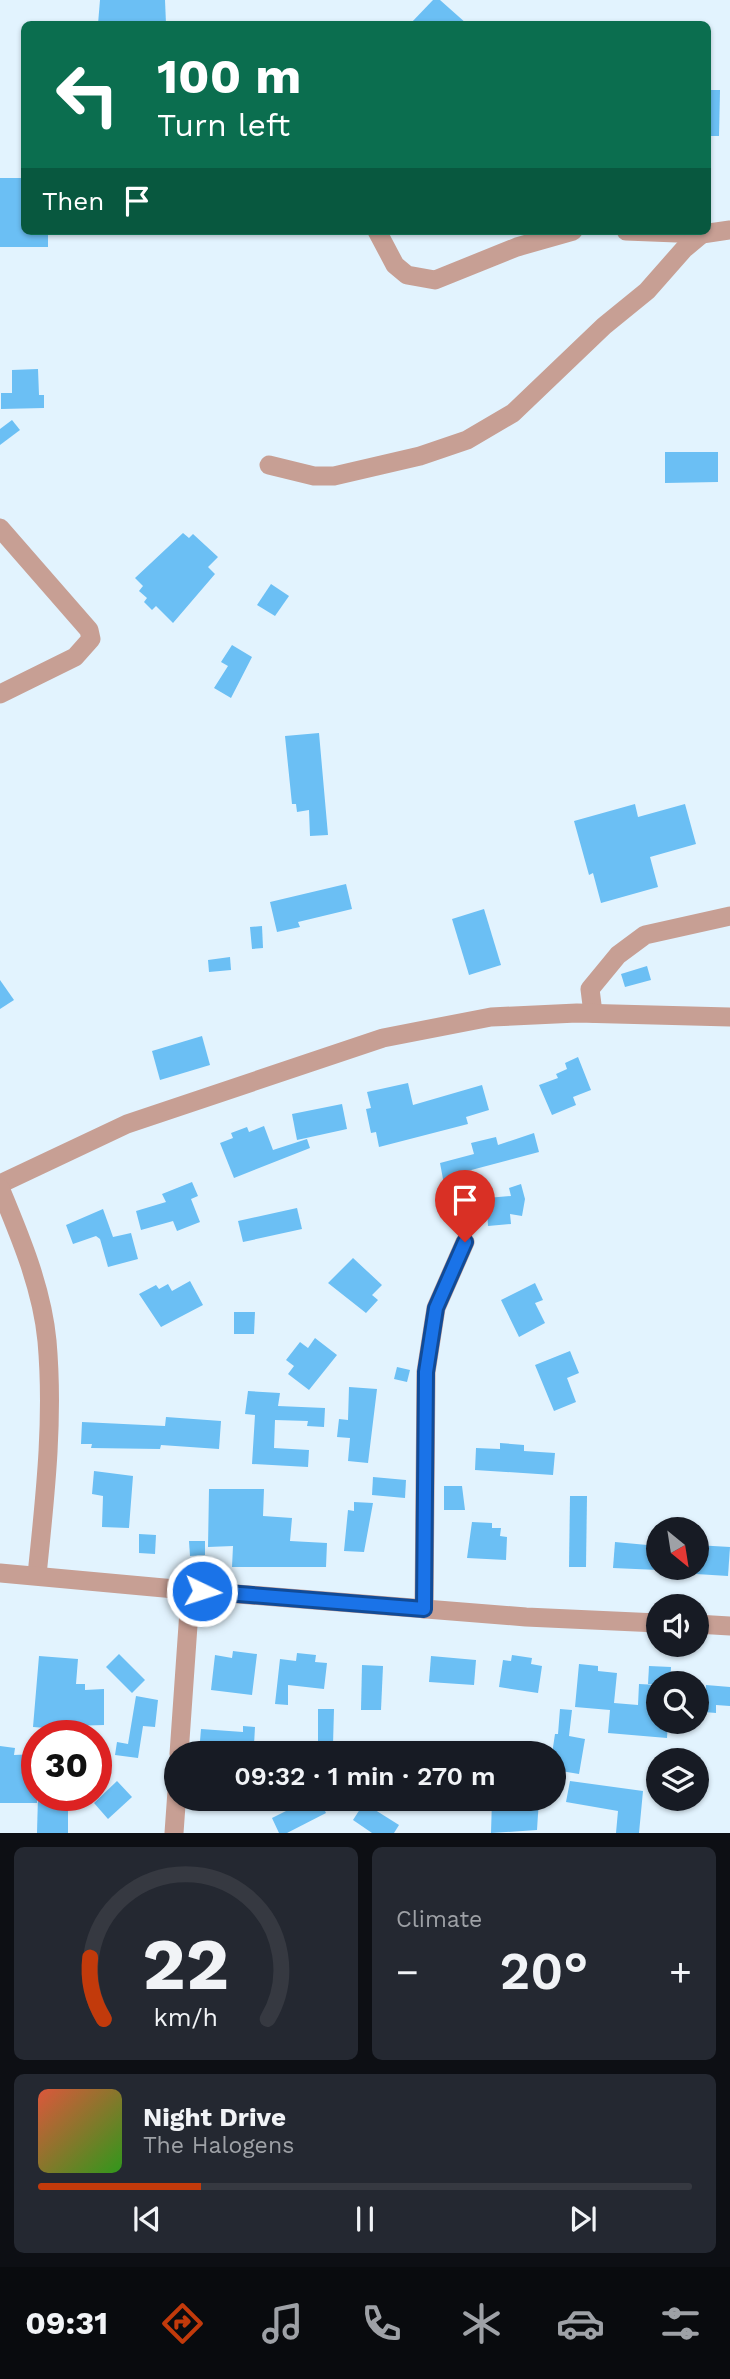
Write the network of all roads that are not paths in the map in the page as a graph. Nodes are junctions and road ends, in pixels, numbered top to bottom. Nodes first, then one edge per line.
1 (730, 230) edge
2 (711, 233) edge
3 (379, 235) edge
4 (559, 235) edge
5 (701, 235) edge
6 (269, 465) dead end
7 (0, 528) edge
8 (0, 694) edge
9 (730, 916) edge
10 (593, 1013) junction
11 (730, 1017) edge
12 (0, 1186) edge
13 (465, 1242) dead end
14 (0, 1573) edge
15 (37, 1575) junction
16 (175, 1589) junction
17 (424, 1609) junction
18 (646, 1622) edge
19 (709, 1625) edge
20 (730, 1626) edge
21 (180, 1741) edge
22 (176, 1811) edge
23 (174, 1833) edge

1 - 2 street
3 - 4 street
5 - 6 street
7 - 8 street
9 - 10 street
10 - 11 street
10 - 12 street
12 - 15 street
13 - 17 street
14 - 15 street
15 - 16 street
16 - 17 street
16 - 21 street
17 - 18 street
19 - 20 street
22 - 23 street

